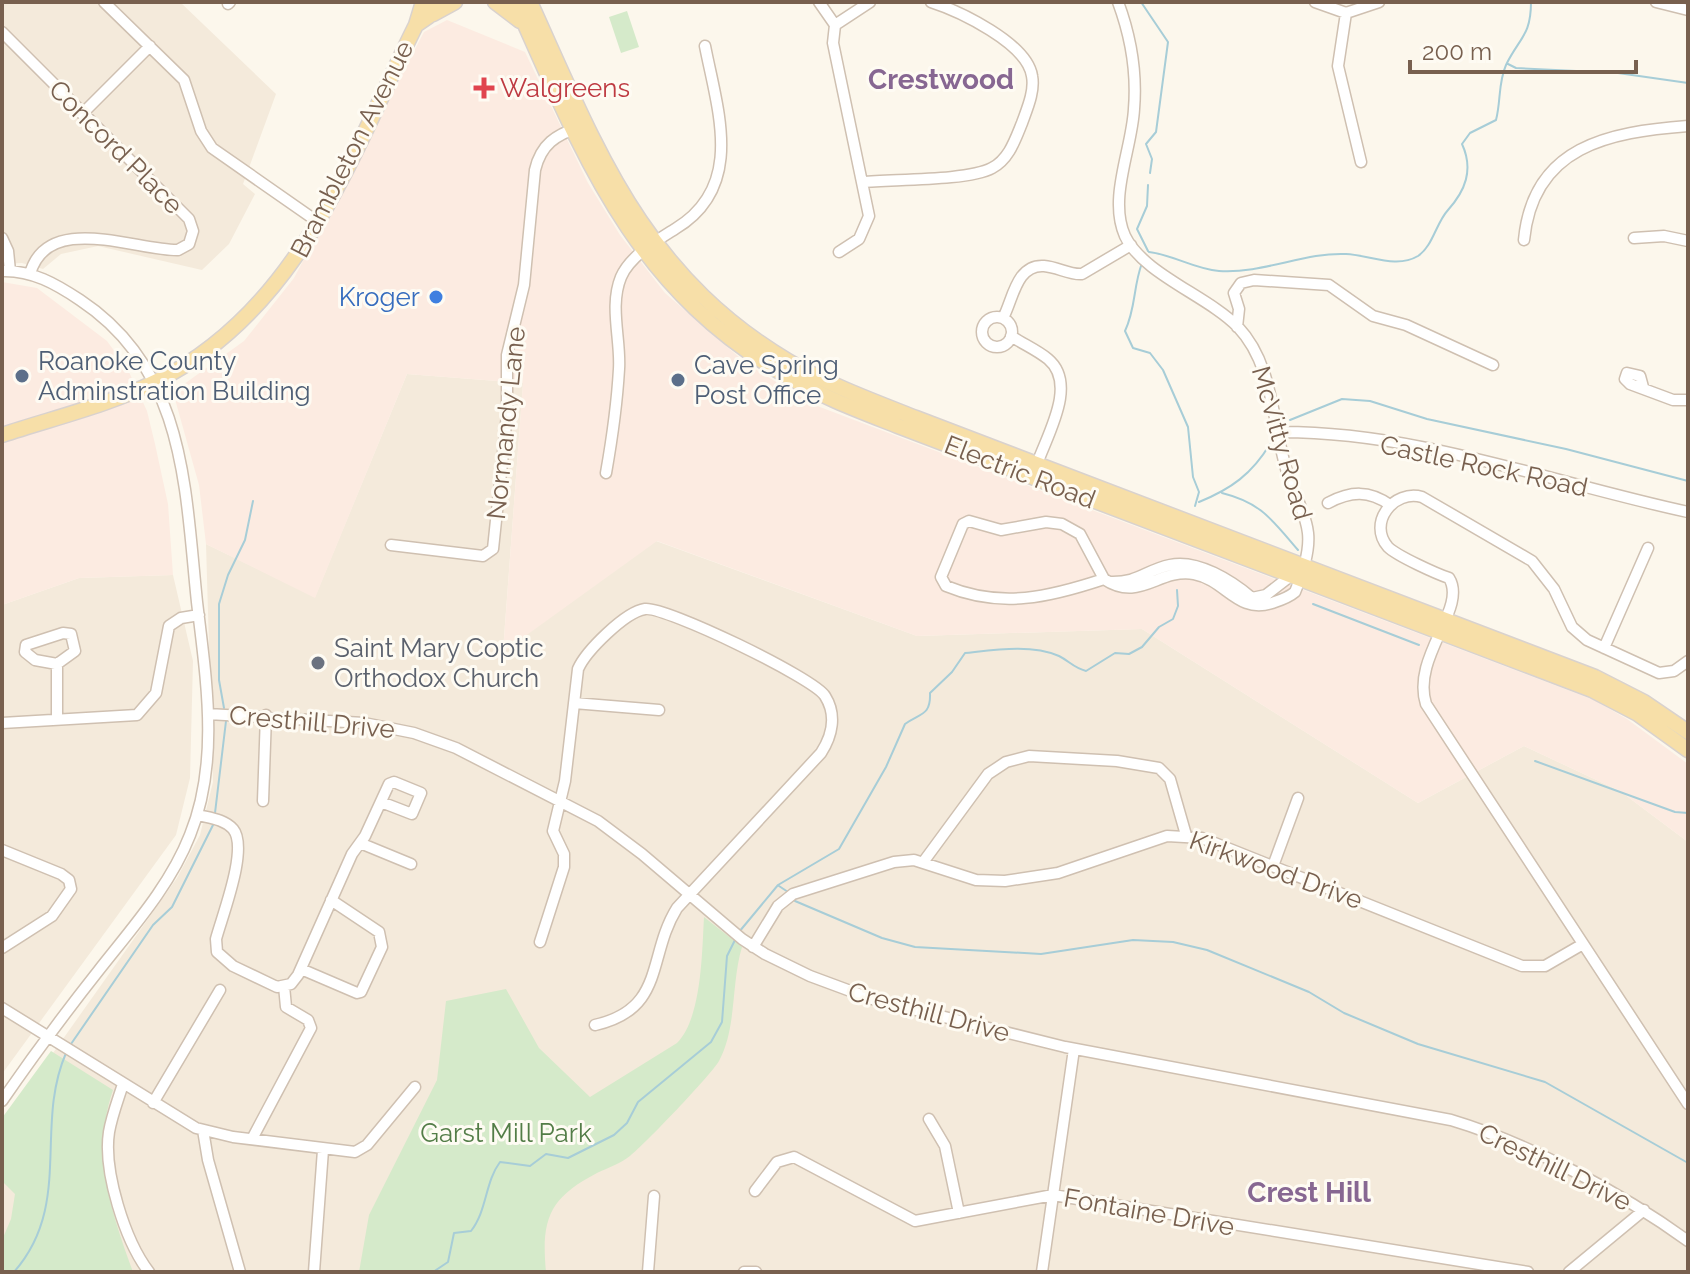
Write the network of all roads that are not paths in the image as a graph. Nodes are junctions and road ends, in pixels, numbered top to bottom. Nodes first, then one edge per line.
1 (104, 2) edge
2 (455, 2) edge
3 (495, 2) edge
4 (515, 2) edge
5 (530, 2) edge
6 (819, 2) edge
7 (870, 2) edge
8 (931, 2) edge
9 (1118, 2) edge
10 (1315, 2) edge
11 (1379, 2) edge
12 (1656, 2) edge
13 (432, 6) edge
14 (1688, 10) edge
15 (1346, 13) junction
16 (835, 25) junction
17 (526, 26) junction
18 (2, 32) edge
19 (150, 46) junction
20 (705, 46) dead end
21 (82, 114) junction
22 (1688, 126) edge
23 (579, 127) junction
24 (1361, 162) dead end
25 (863, 182) junction
26 (318, 222) junction
27 (2, 238) edge
28 (1634, 238) dead end
29 (1524, 240) dead end
30 (1688, 241) edge
31 (1131, 245) junction
32 (649, 247) junction
33 (839, 252) dead end
34 (6, 271) edge
35 (30, 274) junction
36 (1003, 318) junction
37 (1237, 327) junction
38 (1011, 336) junction
39 (1493, 365) dead end
40 (155, 382) junction
41 (1643, 387) dead end
42 (1688, 400) edge
43 (1278, 432) junction
44 (2, 435) edge
45 (1037, 464) junction
46 (606, 473) dead end
47 (1328, 503) dead end
48 (1390, 505) junction
49 (1688, 512) edge
50 (391, 545) dead end
51 (1648, 548) dead end
52 (1298, 573) junction
53 (1104, 579) junction
54 (199, 615) junction
55 (1442, 625) junction
56 (1604, 648) junction
57 (1688, 661) edge
58 (57, 664) junction
59 (574, 703) junction
60 (659, 710) dead end
61 (208, 714) junction
62 (266, 715) junction
63 (57, 720) junction
64 (2, 723) edge
65 (1688, 732) edge
66 (1688, 750) edge
67 (1298, 798) dead end
68 (263, 801) dead end
69 (381, 802) dead end
70 (559, 802) junction
71 (198, 815) junction
72 (1186, 835) junction
73 (360, 843) junction
74 (2, 850) edge
75 (924, 861) junction
76 (411, 864) dead end
77 (1273, 866) junction
78 (689, 893) junction
79 (331, 900) junction
80 (540, 942) dead end
81 (1583, 944) junction
82 (753, 947) junction
83 (2, 948) edge
84 (301, 969) junction
85 (284, 986) junction
86 (220, 990) dead end
87 (2, 1008) edge
88 (595, 1025) dead end
89 (48, 1036) junction
90 (1074, 1049) junction
91 (123, 1084) junction
92 (415, 1087) dead end
93 (2, 1101) edge
94 (153, 1103) junction
95 (1688, 1104) edge
96 (929, 1119) dead end
97 (203, 1130) junction
98 (252, 1139) junction
99 (323, 1150) junction
100 (755, 1191) dead end
101 (1053, 1195) junction
102 (654, 1196) dead end
103 (1644, 1210) junction
104 (959, 1213) junction
105 (1688, 1241) edge
106 (149, 1272) edge
107 (240, 1272) edge
108 (314, 1272) edge
109 (648, 1272) edge
110 (744, 1272) edge
111 (756, 1272) edge
112 (1042, 1272) edge
113 (1528, 1272) edge
114 (1569, 1272) edge

1 - 19 street
2 - 13 main road, Brambleton Avenue
3 - 17 main road
4 - 17 main road, Electric Road
5 - 23 main road, Electric Road
6 - 16 street
7 - 16 street
8 - 25 street
9 - 31 street, McVitty Road
10 - 15 street
11 - 15 street
12 - 14 street
13 - 26 main road, Brambleton Avenue
15 - 24 street
16 - 25 street
17 - 23 main road, Electric Road
18 - 21 street, Concord Place
19 - 21 street
19 - 26 street
20 - 32 street
21 - 35 street, Concord Place
22 - 29 street
23 - 32 main road, Electric Road
23 - 50 street, Normandy Lane
25 - 33 street
26 - 40 main road, Brambleton Avenue
27 - 34 street
28 - 30 street
31 - 36 street
31 - 37 street, McVitty Road
32 - 45 main road, Electric Road
32 - 46 street
32 - 52 main road, Electric Road
34 - 35 street
35 - 40 street
36 - 38 street
36 - 38 street
37 - 39 street
37 - 43 street, McVitty Road
38 - 45 street
40 - 44 main road, Brambleton Avenue
40 - 54 street
41 - 42 street
43 - 49 street, Castle Rock Road
43 - 52 street, McVitty Road
45 - 52 main road, Electric Road
47 - 48 street
48 - 55 street
48 - 56 street
51 - 56 street
52 - 53 street
52 - 53 street
52 - 55 main road, Electric Road
53 - 53 street
54 - 61 street
54 - 63 street
55 - 65 main road, Electric Road
55 - 66 main road, Electric Road
55 - 81 street
56 - 57 street
58 - 58 street
58 - 63 street
59 - 60 street
59 - 70 street
59 - 78 street
61 - 62 street, Cresthill Drive
61 - 71 street
62 - 68 street
62 - 70 street, Cresthill Drive
63 - 64 street
67 - 77 street
69 - 73 street
70 - 78 street, Cresthill Drive
70 - 80 street
71 - 85 street
71 - 89 street
72 - 75 street, Kirkwood Drive
72 - 75 street
72 - 77 street, Kirkwood Drive
73 - 76 street
73 - 79 street
74 - 83 street
75 - 82 street, Kirkwood Drive
77 - 81 street, Kirkwood Drive
78 - 82 street, Cresthill Drive
78 - 88 street
79 - 84 street
79 - 84 street
81 - 95 street
82 - 90 street, Cresthill Drive
84 - 85 street
85 - 98 street
86 - 94 street
87 - 89 street
89 - 91 street
89 - 93 street
90 - 101 street
90 - 103 street, Cresthill Drive
91 - 94 street
91 - 106 street
92 - 99 street
94 - 97 street
96 - 104 street
97 - 98 street
97 - 107 street
98 - 99 street
99 - 108 street
100 - 104 street, Fontaine Drive
101 - 104 street, Fontaine Drive
101 - 112 street
101 - 113 street, Fontaine Drive
102 - 109 street
103 - 105 street, Cresthill Drive
103 - 114 street
110 - 111 street

